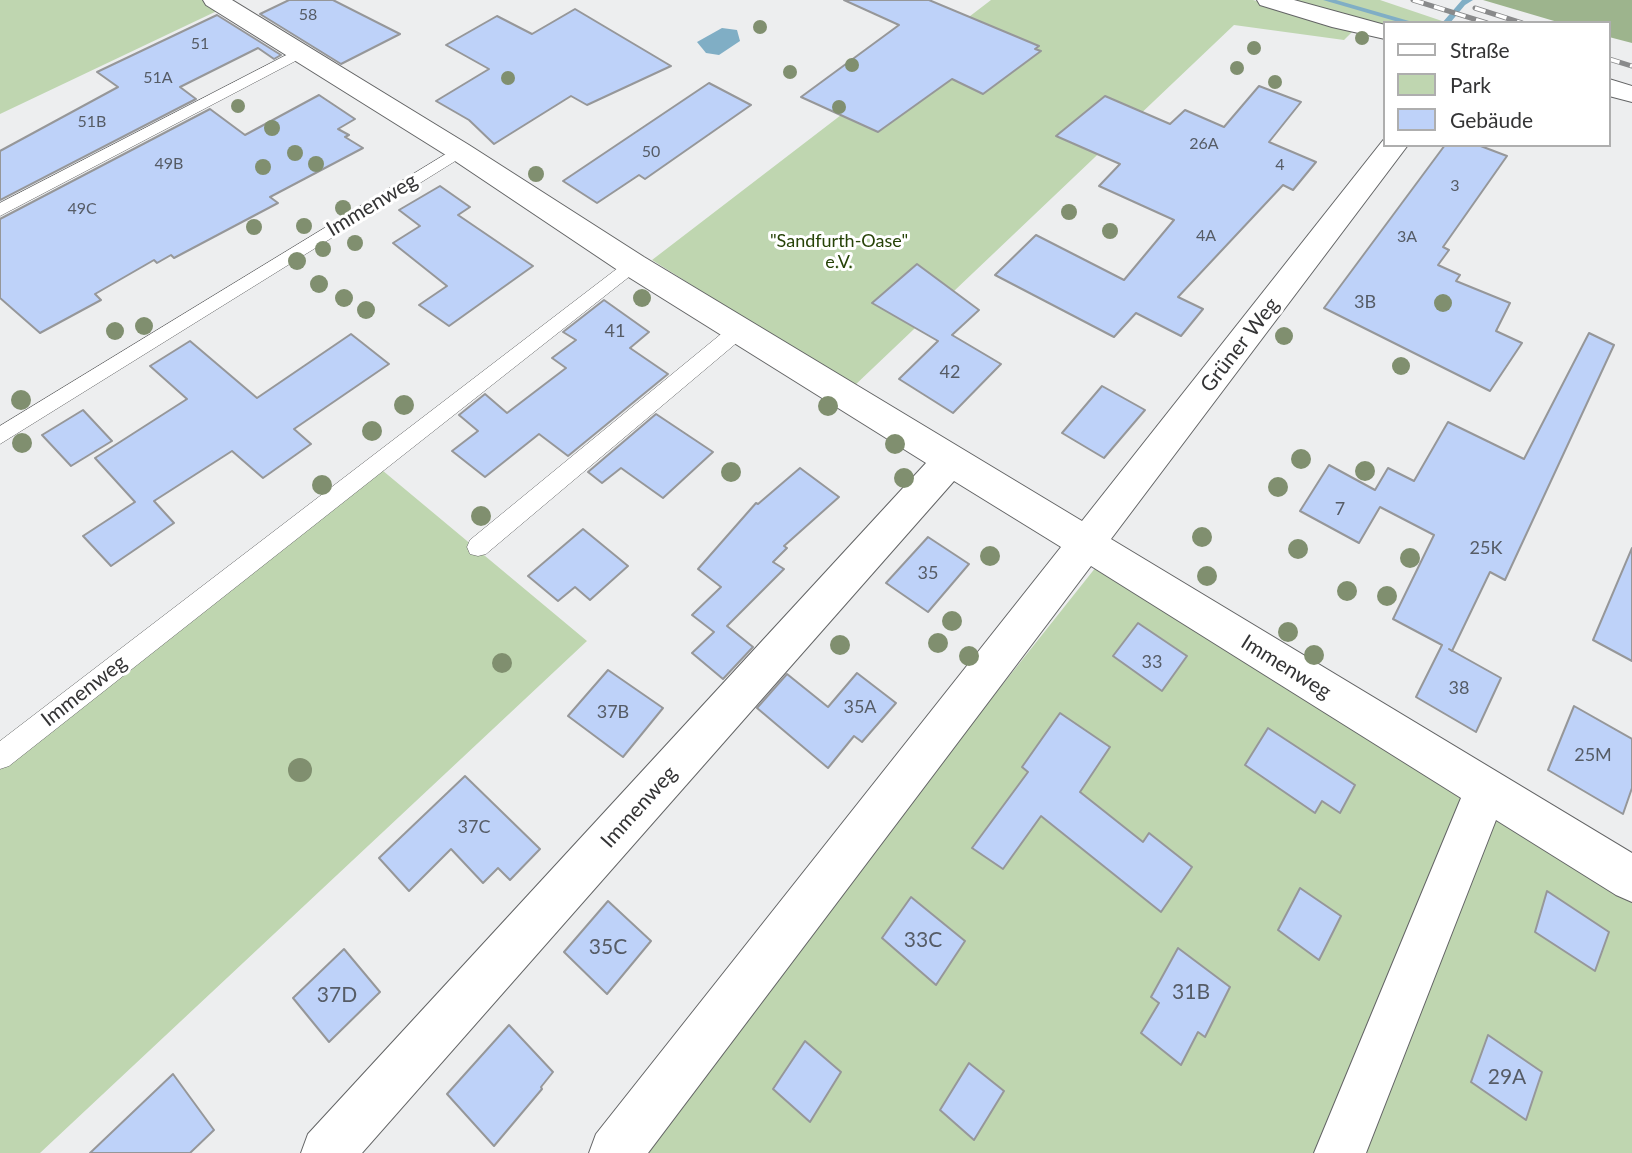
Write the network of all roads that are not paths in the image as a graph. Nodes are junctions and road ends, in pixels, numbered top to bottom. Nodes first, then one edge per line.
1 (215, 0) edge
2 (1269, 0) edge
3 (1384, 32) edge
4 (300, 53) junction
5 (1611, 88) edge
6 (1632, 94) edge
7 (1392, 147) edge
8 (459, 152) junction
9 (0, 210) edge
10 (633, 265) junction
11 (739, 330) junction
12 (0, 436) edge
13 (951, 460) junction
14 (1087, 544) junction
15 (478, 547) dead end
16 (0, 757) edge
17 (1486, 790) junction
18 (1632, 879) edge
19 (327, 1153) edge
20 (615, 1153) edge
21 (1340, 1153) edge

1 - 4 street, Immenweg
2 - 3 street
4 - 8 street, Immenweg
4 - 9 lane
5 - 6 street
7 - 14 street, Grüner Weg
8 - 10 street, Immenweg
8 - 12 lane, Immenweg
10 - 11 street, Immenweg
10 - 16 lane, Immenweg
11 - 13 street, Immenweg
11 - 15 lane
13 - 14 street, Immenweg
13 - 19 street, Immenweg
14 - 17 street, Immenweg
14 - 20 street
17 - 18 street, Immenweg
17 - 21 street

